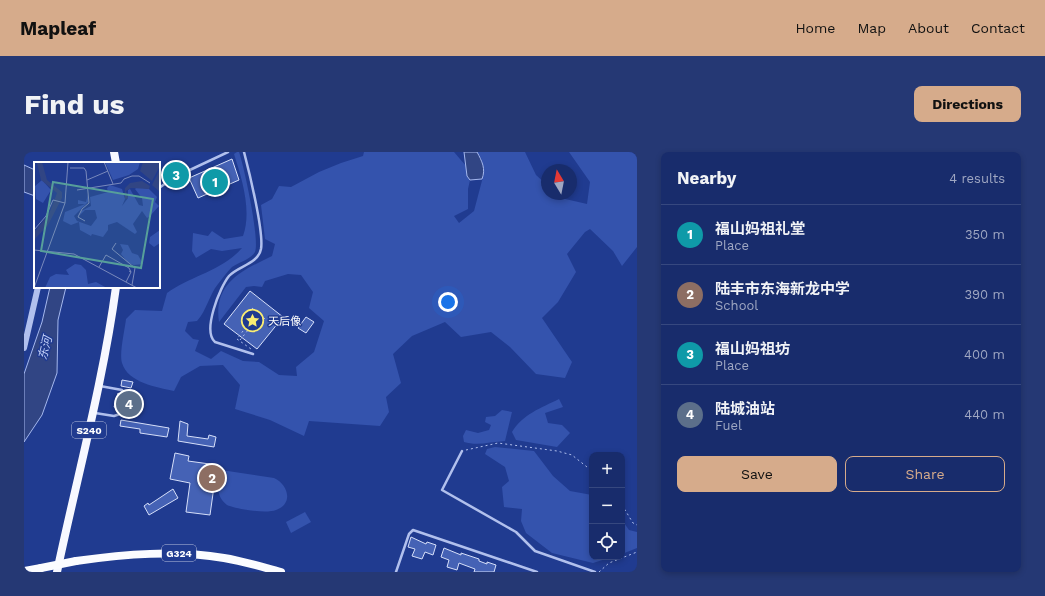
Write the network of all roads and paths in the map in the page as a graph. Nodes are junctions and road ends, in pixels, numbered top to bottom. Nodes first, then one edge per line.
1 (114, 152) edge
2 (228, 152) edge
3 (244, 152) edge
4 (116, 162) edge
5 (160, 187) edge
6 (38, 288) edge
7 (116, 288) edge
8 (246, 326) junction
9 (249, 328) junction
10 (240, 341) junction
11 (24, 348) edge
12 (252, 354) joint
13 (98, 386) junction
14 (125, 394) dead end
15 (122, 409) dead end
16 (92, 412) junction
17 (462, 451) joint
18 (589, 469) edge
19 (625, 510) edge
20 (637, 525) edge
21 (637, 552) edge
22 (24, 571) edge
23 (57, 572) edge
24 (281, 572) edge
25 (396, 572) edge
26 (536, 572) edge
27 (595, 572) edge
28 (599, 572) edge

1 - 4 main road
2 - 5 lane
3 - 12 lane
6 - 11 street
7 - 13 main road, S240
8 - 9 path
8 - 9 path
8 - 10 path
9 - 10 path
10 - 12 path
13 - 14 lane
13 - 16 main road, S240
15 - 16 lane
16 - 23 main road, S240
17 - 18 path
17 - 27 lane
19 - 20 path
21 - 28 path
22 - 24 highway, G324, bridge
25 - 26 lane

